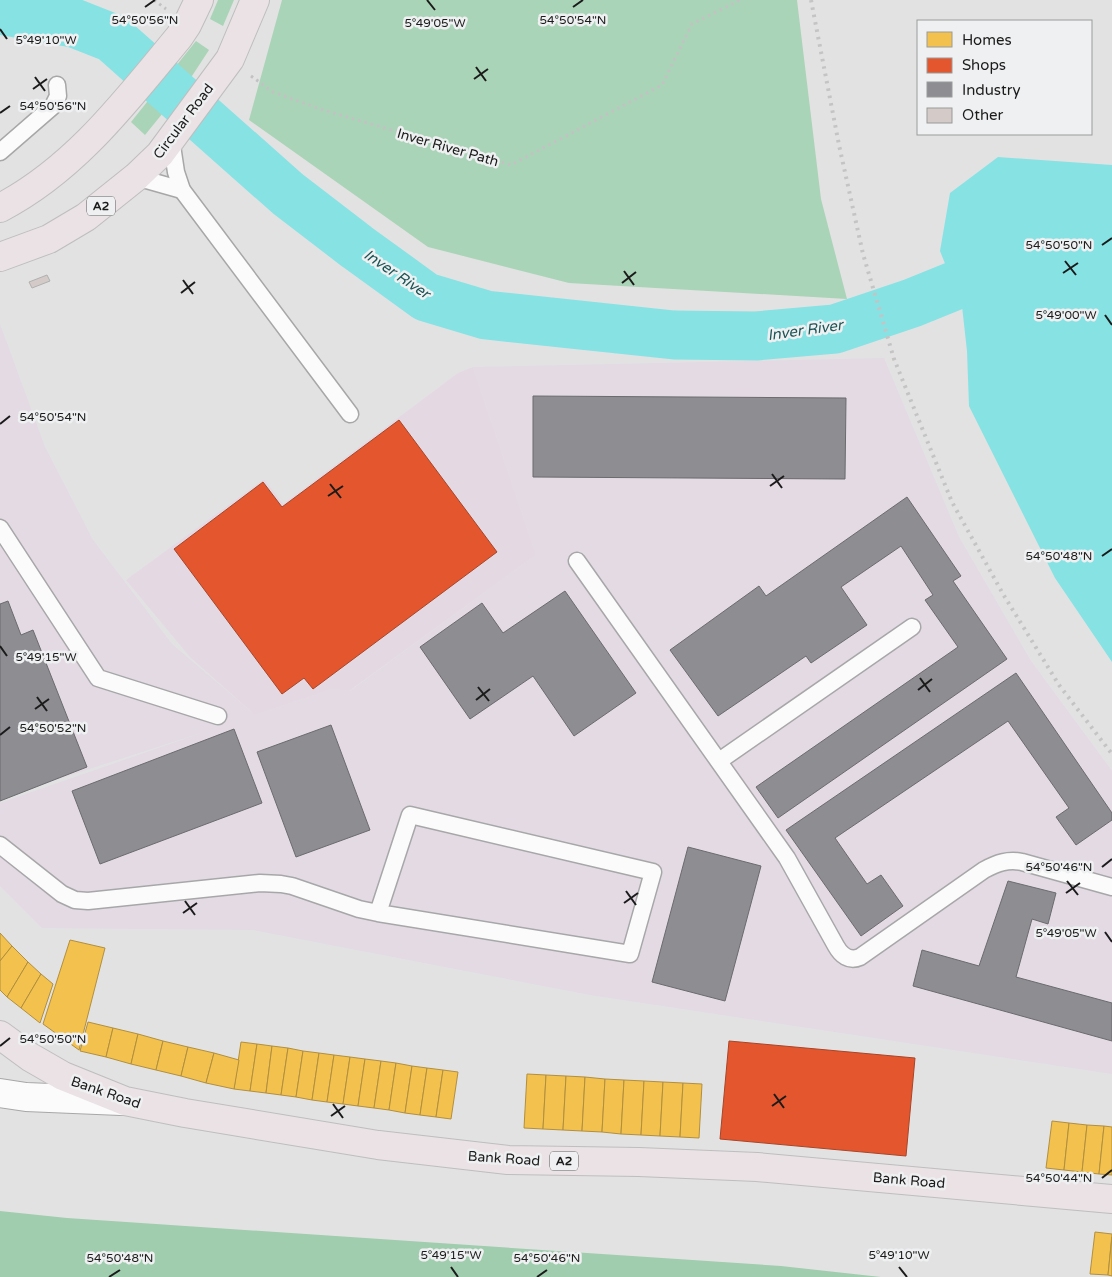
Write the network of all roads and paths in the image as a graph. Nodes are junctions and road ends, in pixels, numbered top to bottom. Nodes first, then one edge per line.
1 (199, 0) edge
2 (255, 0) edge
3 (740, 0) edge
4 (223, 68) junction
5 (57, 85) dead end
6 (172, 137) junction
7 (0, 152) edge
8 (136, 177) junction
9 (182, 190) junction
10 (0, 207) edge
11 (0, 257) edge
12 (350, 414) dead end
13 (0, 528) edge
14 (577, 561) dead end
15 (912, 628) dead end
16 (218, 716) dead end
17 (719, 761) junction
18 (0, 845) edge
19 (1112, 887) edge
20 (378, 913) junction
21 (0, 1035) edge
22 (0, 1093) edge
23 (125, 1102) junction
24 (1112, 1199) edge

1 - 10 main road
2 - 4 main road, Circular Road / A2
3 - 4 path, Inver River Path
4 - 6 main road, Circular Road / A2
5 - 7 lane
6 - 8 main road, Circular Road / A2
6 - 9 lane
8 - 9 lane
8 - 11 main road, Circular Road / A2
9 - 12 lane
13 - 16 lane
14 - 17 lane
15 - 17 lane
17 - 19 lane
18 - 20 lane
20 - 20 lane
21 - 23 main road, Bank Road / A2
22 - 23 street
23 - 24 main road, Bank Road / A2

